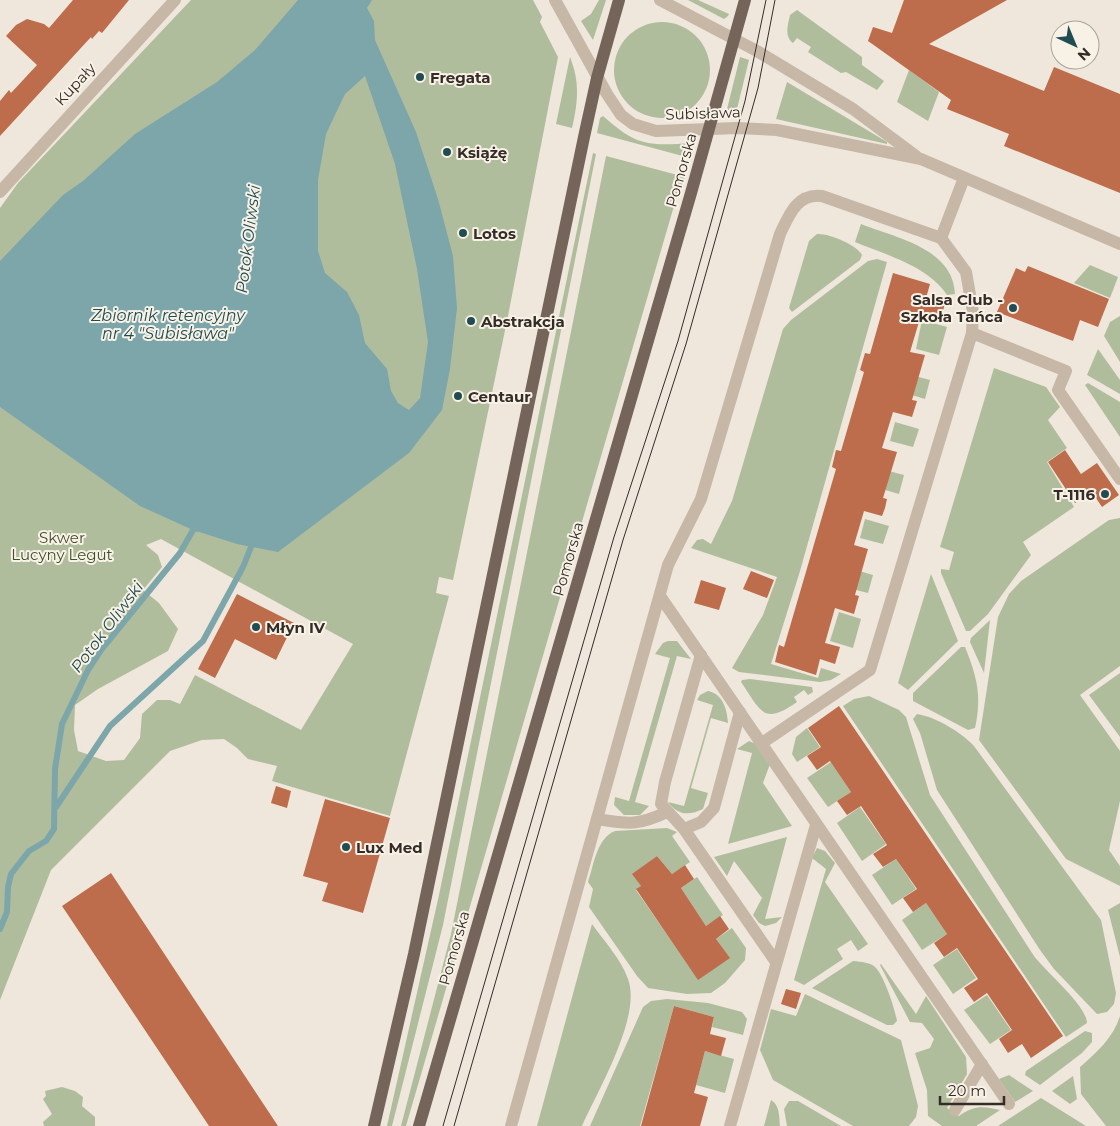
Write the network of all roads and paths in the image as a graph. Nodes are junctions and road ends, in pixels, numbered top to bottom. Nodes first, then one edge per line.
1 (175, 0) edge
2 (555, 0) edge
3 (620, 0) edge
4 (660, 0) edge
5 (745, 0) edge
6 (734, 39) junction
7 (597, 78) junction
8 (709, 129) junction
9 (920, 159) junction
10 (964, 178) junction
11 (0, 192) edge
12 (941, 238) junction
13 (1120, 244) edge
14 (972, 333) junction
15 (1120, 479) edge
16 (660, 596) junction
17 (701, 655) junction
18 (740, 712) junction
19 (762, 743) junction
20 (667, 812) junction
21 (598, 819) junction
22 (816, 825) junction
23 (684, 829) junction
24 (776, 962) junction
25 (982, 1064) junction
26 (1009, 1104) dead end
27 (955, 1110) dead end
28 (374, 1126) edge
29 (419, 1126) edge
30 (512, 1126) edge
31 (730, 1126) edge

1 - 11 street, Kupały
2 - 7 street, Subisława
3 - 7 main road
4 - 6 street, Subisława
5 - 6 main road, Pomorska
6 - 8 main road, Pomorska
6 - 9 street, Subisława
7 - 8 street, Subisława
7 - 28 main road
8 - 9 street, Subisława
8 - 29 main road, Pomorska
9 - 10 street, Subisława
10 - 12 street
10 - 13 street, Subisława
12 - 14 street
12 - 16 street
14 - 15 street
14 - 19 street
16 - 17 street
16 - 21 street
17 - 18 street
17 - 20 street
18 - 19 street
18 - 23 street
19 - 22 street
20 - 21 street
20 - 23 street
21 - 30 street
22 - 24 street
22 - 25 street
23 - 24 street
24 - 31 street
25 - 26 street
25 - 27 street

